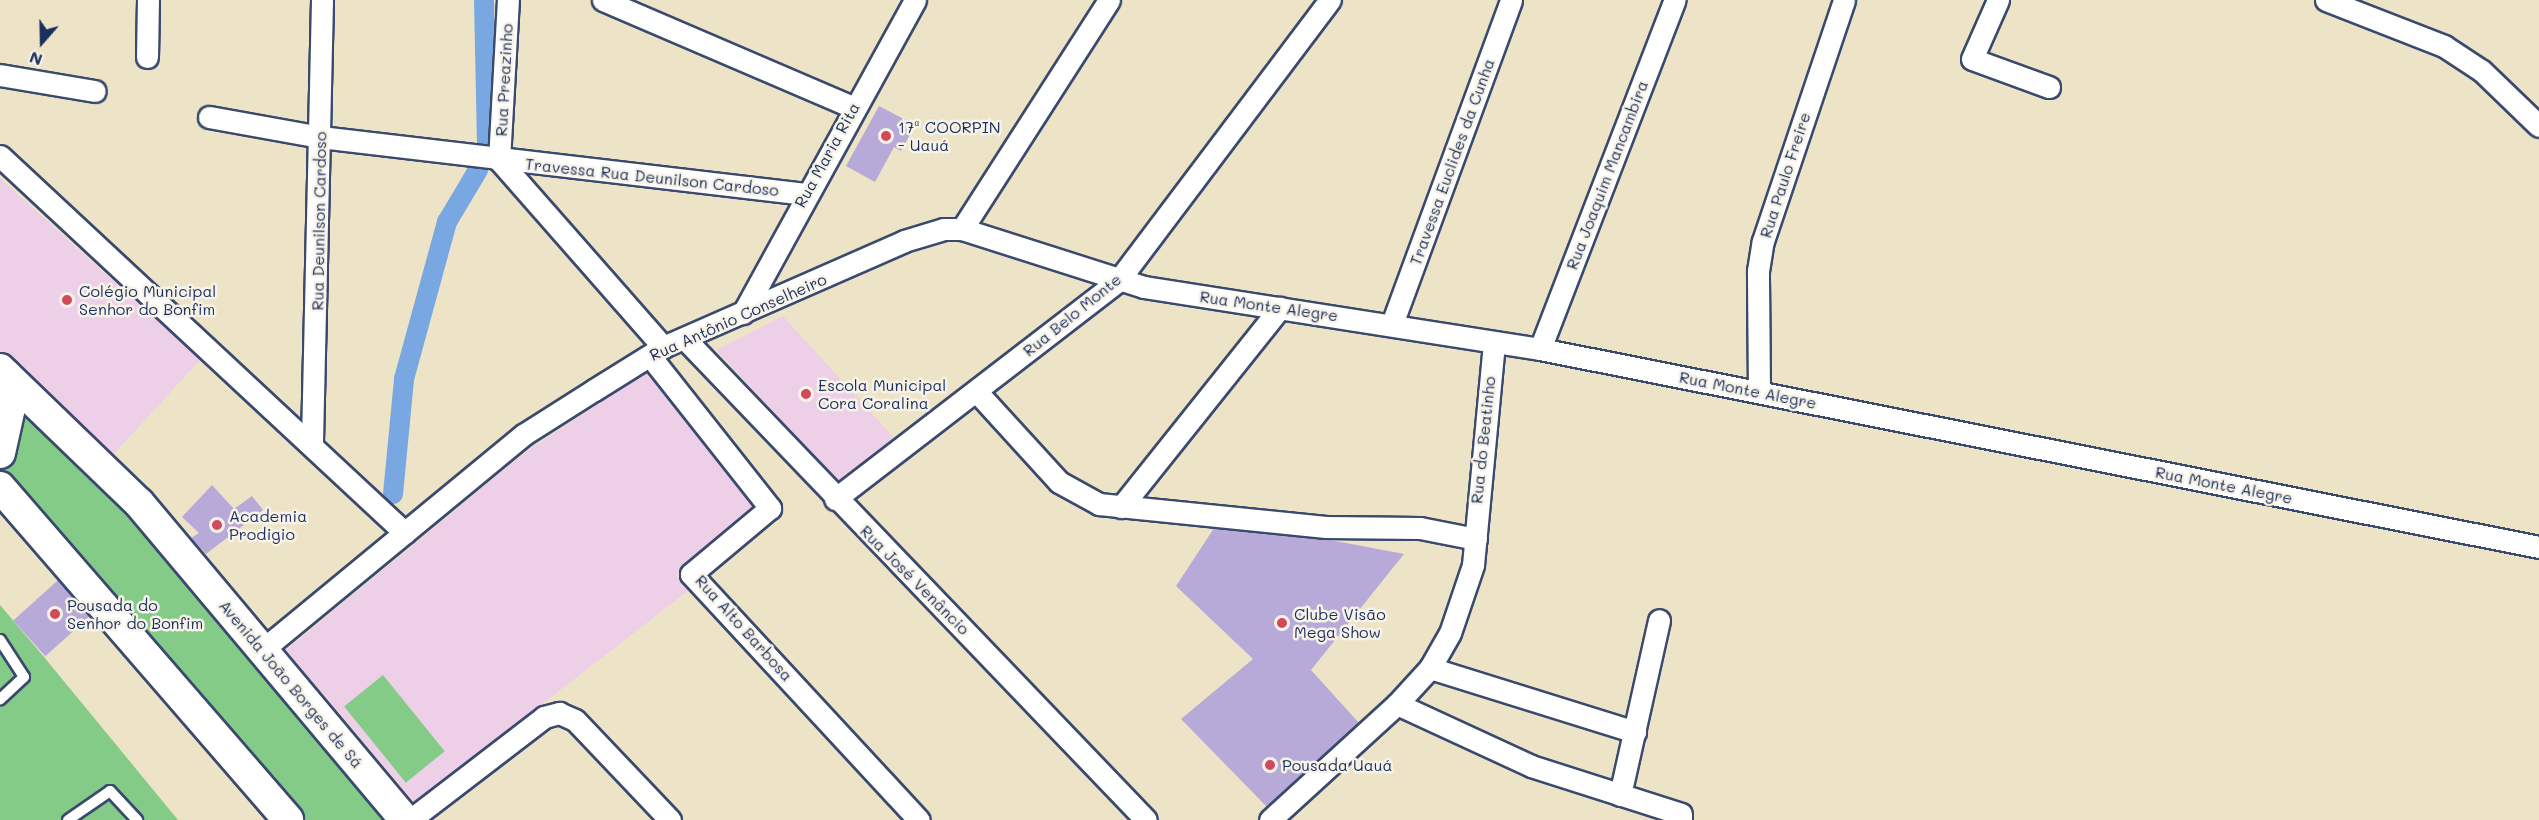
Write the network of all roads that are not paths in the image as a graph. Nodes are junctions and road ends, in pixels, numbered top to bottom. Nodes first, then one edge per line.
1 (148, 0) edge
2 (322, 0) edge
3 (508, 0) edge
4 (603, 0) edge
5 (915, 0) edge
6 (1109, 0) edge
7 (1330, 0) edge
8 (1511, 0) edge
9 (1675, 0) edge
10 (1844, 0) edge
11 (1998, 0) edge
12 (2332, 1) edge
13 (147, 57) dead end
14 (0, 75) edge
15 (2049, 87) dead end
16 (95, 91) dead end
17 (853, 107) junction
18 (209, 117) dead end
19 (2539, 126) edge
20 (320, 137) junction
21 (0, 156) edge
22 (499, 160) junction
23 (806, 194) junction
24 (962, 229) junction
25 (1118, 281) junction
26 (1280, 308) junction
27 (743, 313) junction
28 (1392, 324) junction
29 (685, 339) junction
30 (1494, 342) junction
31 (1539, 349) junction
32 (657, 352) junction
33 (3, 372) edge
34 (976, 391) junction
35 (1758, 392) junction
36 (312, 441) junction
37 (0, 453) edge
38 (0, 487) edge
39 (835, 499) junction
40 (1121, 507) junction
41 (405, 533) junction
42 (1476, 538) junction
43 (2537, 547) edge
44 (1659, 620) dead end
45 (0, 640) edge
46 (261, 651) junction
47 (1430, 668) junction
48 (0, 699) edge
49 (1397, 704) junction
50 (1635, 732) junction
51 (1620, 795) junction
52 (69, 820) edge
53 (137, 820) edge
54 (288, 820) edge
55 (408, 820) edge
56 (670, 820) edge
57 (919, 820) edge
58 (1146, 820) edge
59 (1270, 820) edge
60 (1681, 820) edge

1 - 13 street
2 - 20 street, Rua Deunilson Cardoso
3 - 22 street, Rua Preazinho
4 - 17 street
5 - 17 street, Rua Maria Rita
6 - 24 street
7 - 25 street, Rua Belo Monte
8 - 28 street, Travessa Euclides da Cunha
9 - 31 street, Rua Joaquim Mancambira
10 - 35 street, Rua Paulo Freire
11 - 15 street
12 - 19 street
14 - 16 street
17 - 23 street, Rua Maria Rita
18 - 20 street, Travessa Rua Deunilson Cardoso
20 - 22 street, Travessa Rua Deunilson Cardoso
20 - 36 street, Rua Deunilson Cardoso
21 - 36 street
22 - 23 street, Travessa Rua Deunilson Cardoso
22 - 32 street
23 - 27 street, Rua Maria Rita
24 - 25 street, Rua Monte Alegre
24 - 27 street, Rua Antônio Conselheiro
25 - 26 street, Rua Monte Alegre
25 - 34 street, Rua Belo Monte
26 - 28 street, Rua Monte Alegre
26 - 40 street
27 - 29 street, Rua Antônio Conselheiro
28 - 30 street, Rua Monte Alegre
29 - 32 street, Rua Antônio Conselheiro
29 - 39 street, Rua José Venâncio
30 - 31 street, Rua Monte Alegre
30 - 42 street, Rua do Beatinho
31 - 35 street, Rua Monte Alegre
32 - 41 street, Rua Antônio Conselheiro
32 - 57 street, Rua Alto Barbosa
33 - 37 main road
33 - 46 main road, Avenida João Borges de Sá
34 - 39 street, Rua Belo Monte
34 - 40 street
35 - 43 street, Rua Monte Alegre
36 - 41 street
38 - 54 main road
39 - 58 street, Rua José Venâncio
40 - 42 street
41 - 46 street, Rua Antônio Conselheiro
42 - 47 street, Rua do Beatinho
44 - 50 street
45 - 48 lane
46 - 55 main road, Avenida João Borges de Sá
47 - 49 street, Rua do Beatinho
47 - 50 street
49 - 51 street
49 - 59 street, Rua do Beatinho
50 - 51 street
51 - 60 street
52 - 53 lane
55 - 56 street

